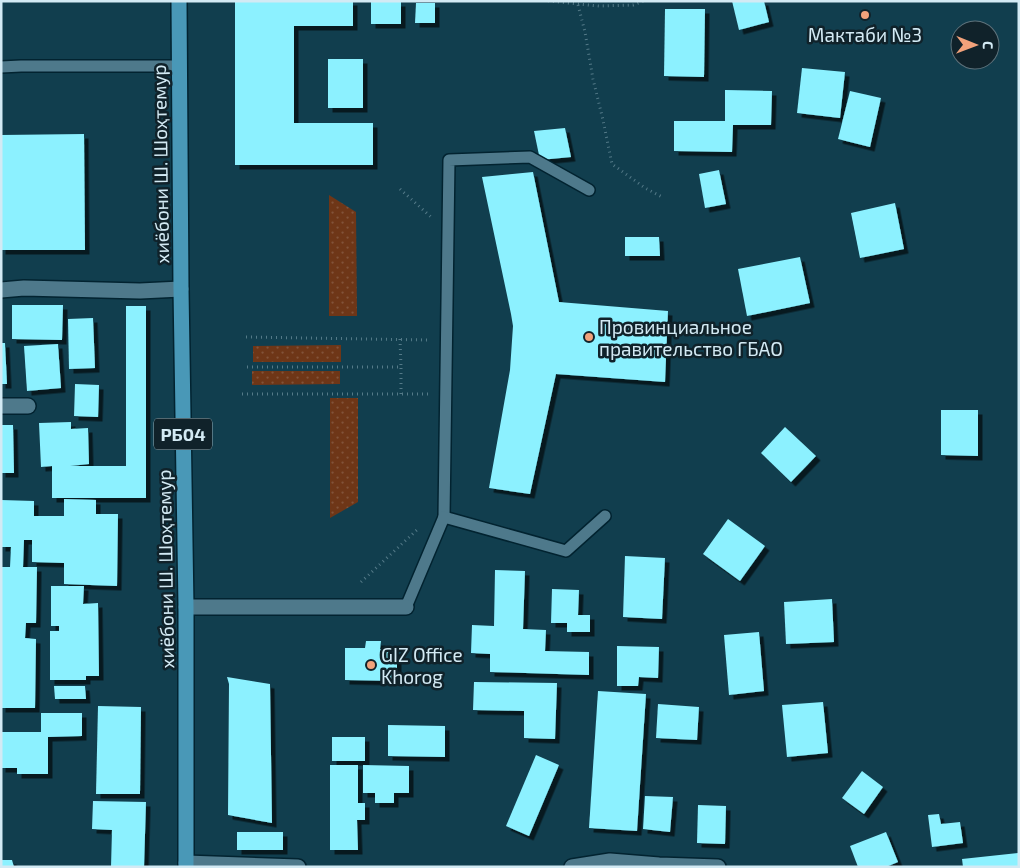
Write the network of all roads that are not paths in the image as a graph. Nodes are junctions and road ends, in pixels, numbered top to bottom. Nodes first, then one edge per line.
1 (179, 1) edge
2 (179, 66) junction
3 (1, 67) edge
4 (589, 190) dead end
5 (181, 289) junction
6 (1, 290) edge
7 (1, 406) edge
8 (28, 406) dead end
9 (605, 516) dead end
10 (444, 517) junction
11 (186, 607) junction
12 (406, 607) joint
13 (186, 865) edge
14 (298, 867) edge
15 (572, 867) edge
16 (718, 867) edge

1 - 2 main road, хиёбони Ш. Шоҳтемур / РБ04
2 - 3 lane
2 - 5 main road, хиёбони Ш. Шоҳтемур / РБ04
4 - 10 lane
5 - 6 street
5 - 11 main road, хиёбони Ш. Шоҳтемур / РБ04
7 - 8 street
9 - 10 lane
10 - 12 lane
11 - 12 street
11 - 13 main road, хиёбони Ш. Шоҳтемур / РБ04
13 - 14 street
15 - 16 street

